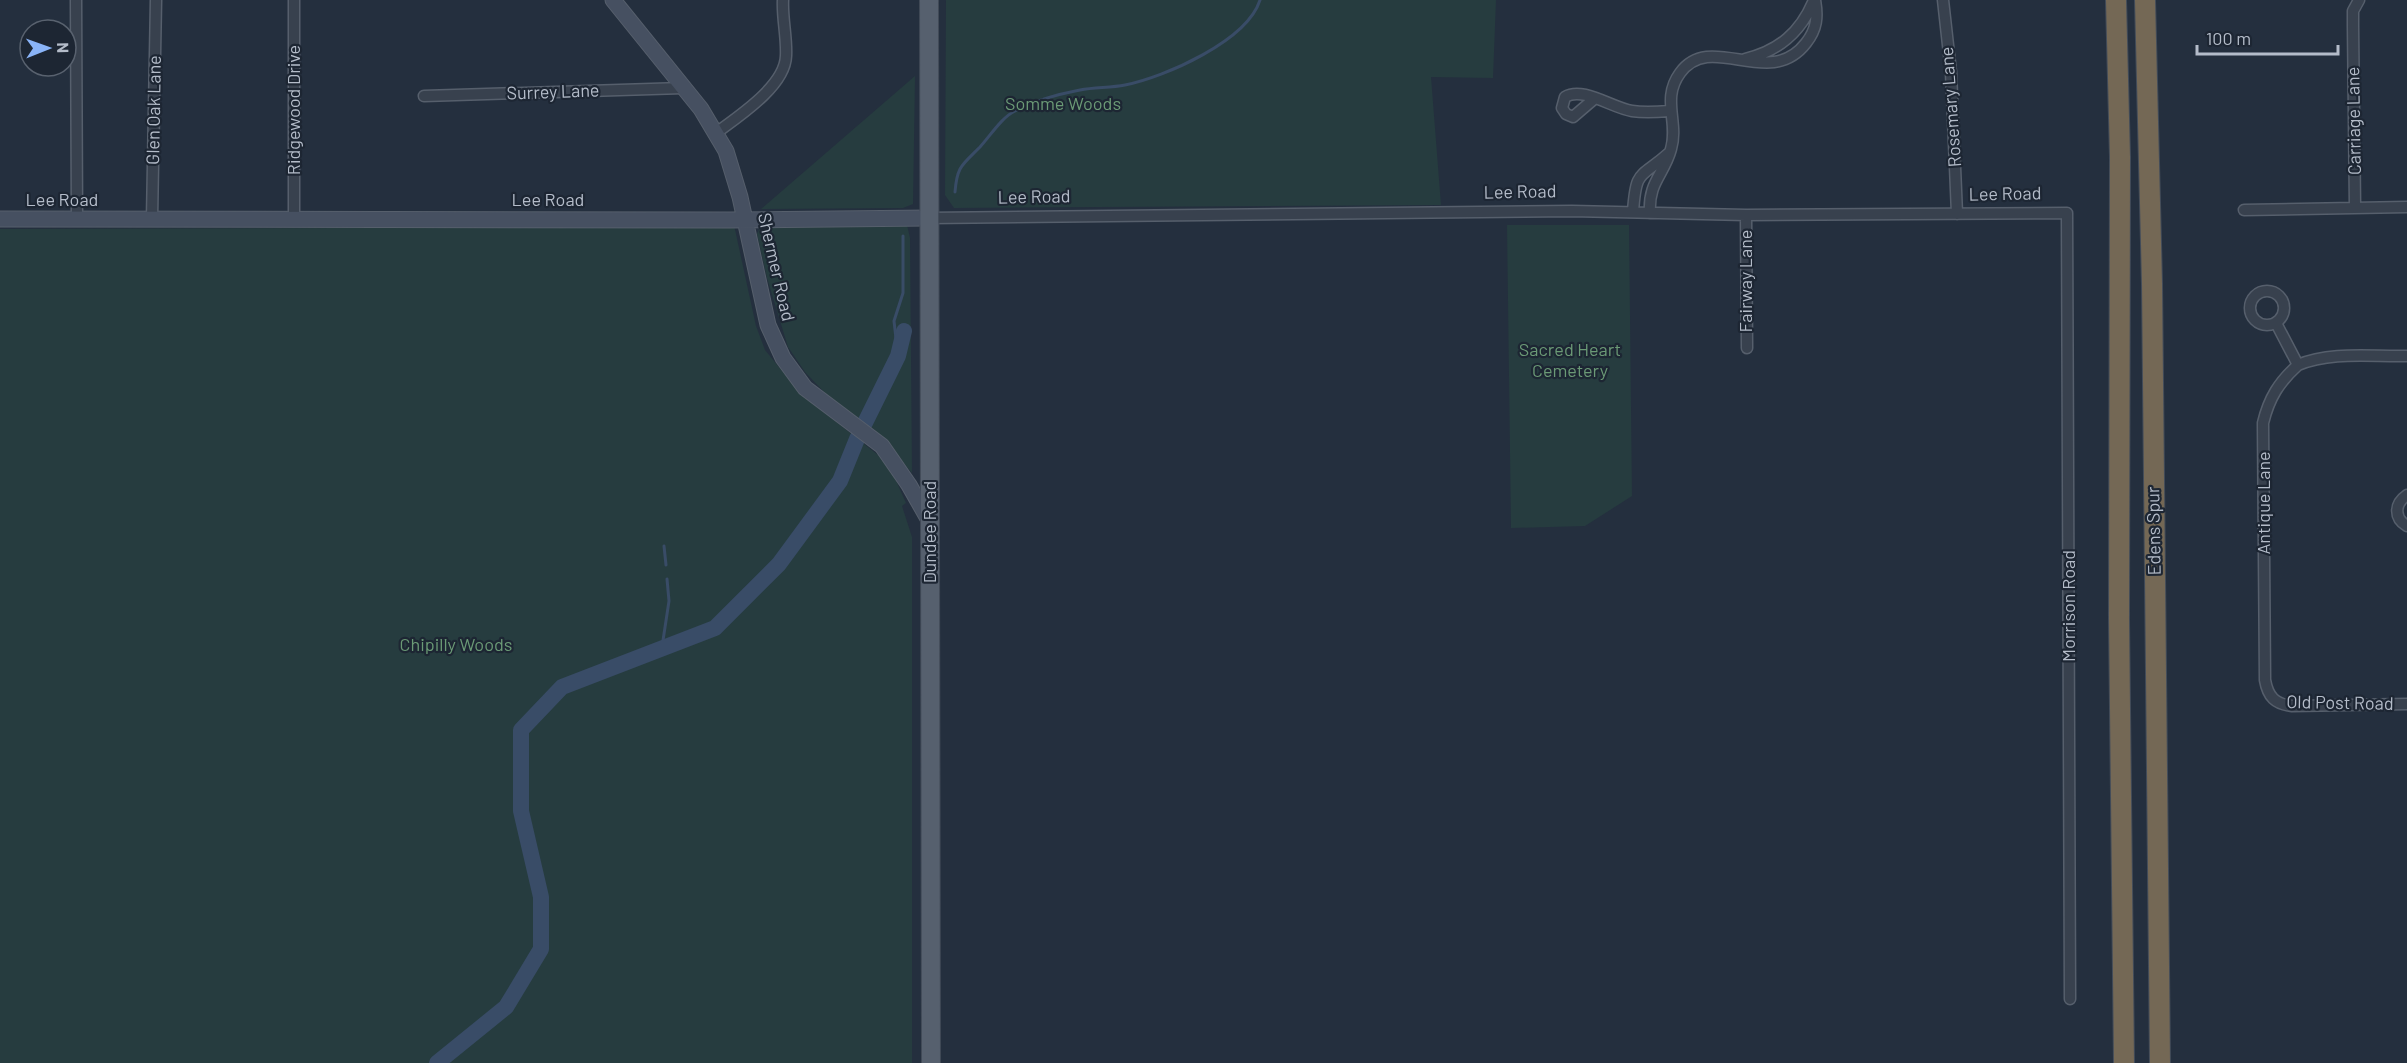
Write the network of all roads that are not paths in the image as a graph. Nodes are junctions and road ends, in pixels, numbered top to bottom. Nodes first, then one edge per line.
1 (76, 0) edge
2 (156, 0) edge
3 (294, 0) edge
4 (613, 0) edge
5 (783, 0) edge
6 (929, 0) edge
7 (1814, 0) edge
8 (1943, 0) edge
9 (2116, 0) edge
10 (2145, 0) edge
11 (2359, 0) edge
12 (1745, 59) junction
13 (683, 88) junction
14 (424, 96) dead end
15 (1594, 99) dead end
16 (1670, 111) junction
17 (716, 133) junction
18 (1671, 151) junction
19 (2407, 207) edge
20 (2355, 208) junction
21 (2244, 210) dead end
22 (1633, 212) junction
23 (1650, 213) junction
24 (2067, 213) joint
25 (1957, 214) junction
26 (1746, 215) junction
27 (929, 218) junction
28 (0, 219) edge
29 (77, 219) junction
30 (152, 219) junction
31 (294, 219) junction
32 (746, 220) junction
33 (2276, 322) dead end
34 (1746, 348) dead end
35 (2407, 356) edge
36 (2298, 366) junction
37 (2407, 495) edge
38 (930, 522) junction
39 (2407, 526) edge
40 (2273, 700) joint
41 (2407, 704) edge
42 (2070, 999) dead end
43 (931, 1063) edge
44 (2124, 1063) edge
45 (2160, 1063) edge

1 - 29 street
2 - 30 street, Glen Oak Lane
3 - 31 street, Ridgewood Drive
4 - 13 street, Shermer Road
5 - 17 street
6 - 27 main road, Dundee Road
7 - 12 street
7 - 12 street
8 - 25 street, Rosemary Lane
9 - 44 highway, Edens Spur
10 - 45 highway, Edens Spur
11 - 20 street, Carriage Lane
12 - 16 street
13 - 14 street, Surrey Lane
13 - 17 street, Shermer Road
15 - 16 street
16 - 18 street
17 - 32 street, Shermer Road
18 - 22 street
18 - 23 street
19 - 20 street
20 - 21 street
22 - 23 street, Lee Road
22 - 27 street, Lee Road
23 - 26 street, Lee Road
24 - 25 street, Lee Road
24 - 42 street, Morrison Road
25 - 26 street, Lee Road
26 - 34 street, Fairway Lane
27 - 32 street, Lee Road
27 - 38 main road, Dundee Road
28 - 29 street, Lee Road
29 - 30 street, Lee Road
30 - 31 street, Lee Road
31 - 32 street, Lee Road
32 - 38 street, Shermer Road
33 - 36 street
35 - 36 street
36 - 40 street, Antique Lane
37 - 39 street
38 - 43 main road, Dundee Road
40 - 41 street, Old Post Road

